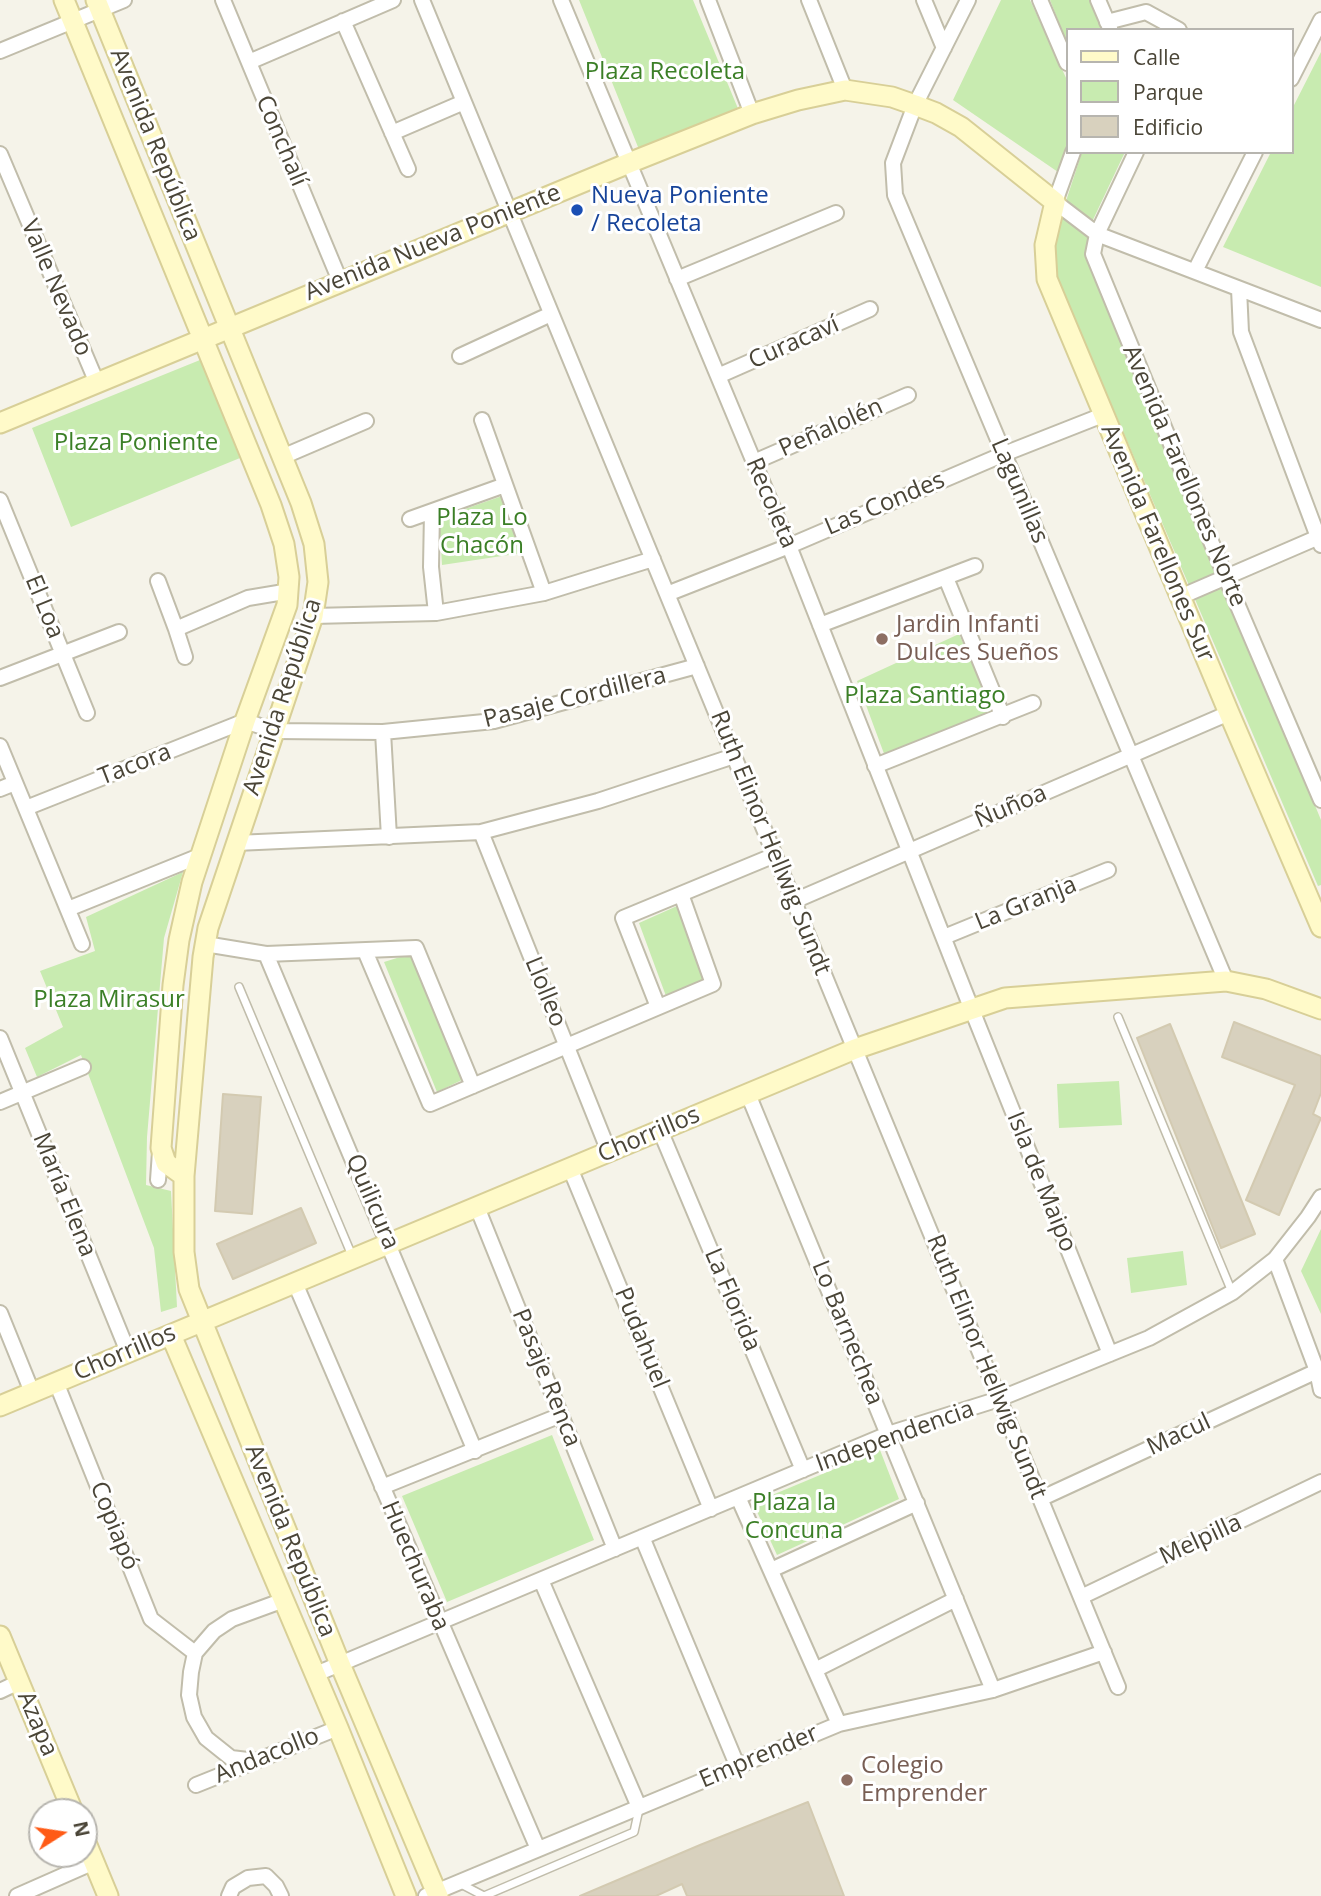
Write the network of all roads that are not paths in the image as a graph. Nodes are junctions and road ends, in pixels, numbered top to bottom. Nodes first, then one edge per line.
1 (64, 0) edge
2 (124, 0) edge
3 (223, 0) edge
4 (393, 0) edge
5 (422, 0) edge
6 (561, 0) edge
7 (708, 0) edge
8 (809, 0) edge
9 (925, 0) edge
10 (968, 0) edge
11 (1040, 0) edge
12 (1098, 0) edge
13 (98, 5) edge
14 (1321, 20) edge
15 (73, 21) junction
16 (343, 21) junction
17 (1109, 26) edge
18 (1175, 28) edge
19 (944, 48) junction
20 (0, 51) edge
21 (1066, 61) edge
22 (249, 62) junction
23 (1293, 75) edge
24 (845, 90) junction
25 (464, 102) junction
26 (915, 105) junction
27 (752, 114) junction
28 (392, 133) junction
29 (0, 154) edge
30 (1072, 154) edge
31 (1135, 154) edge
32 (1254, 154) edge
33 (629, 163) junction
34 (408, 169) dead end
35 (1055, 202) junction
36 (509, 212) junction
37 (836, 213) dead end
38 (1097, 234) junction
39 (1195, 271) junction
40 (677, 279) junction
41 (340, 281) junction
42 (1239, 289) junction
43 (870, 309) dead end
44 (551, 314) junction
45 (1321, 320) edge
46 (230, 328) junction
47 (204, 339) junction
48 (460, 356) dead end
49 (718, 376) junction
50 (97, 383) junction
51 (908, 395) dead end
52 (1103, 415) junction
53 (482, 420) dead end
54 (366, 421) dead end
55 (0, 423) edge
56 (1004, 454) junction
57 (282, 457) junction
58 (754, 462) junction
59 (505, 485) junction
60 (0, 500) edge
61 (432, 512) junction
62 (410, 519) dead end
63 (1320, 540) edge
64 (789, 546) junction
65 (653, 559) junction
66 (975, 566) dead end
67 (946, 578) junction
68 (1226, 578) junction
69 (158, 581) dead end
70 (290, 591) junction
71 (544, 593) junction
72 (667, 594) junction
73 (1180, 597) junction
74 (436, 613) junction
75 (313, 616) junction
76 (820, 625) junction
77 (176, 629) junction
78 (119, 632) dead end
79 (63, 654) junction
80 (185, 657) dead end
81 (697, 666) junction
82 (0, 678) edge
83 (1033, 703) dead end
84 (87, 713) dead end
85 (1228, 713) junction
86 (1003, 717) junction
87 (245, 722) junction
88 (275, 731) junction
89 (383, 732) junction
90 (0, 746) edge
91 (1131, 756) junction
92 (734, 757) junction
93 (875, 766) junction
94 (15, 783) junction
95 (1318, 783) edge
96 (0, 789) edge
97 (1321, 800) edge
98 (26, 808) junction
99 (481, 832) junction
100 (389, 837) junction
101 (236, 843) junction
102 (909, 851) junction
103 (202, 855) junction
104 (775, 855) junction
105 (1108, 870) dead end
106 (681, 894) junction
107 (794, 901) junction
108 (1316, 902) edge
109 (68, 909) junction
110 (1321, 927) edge
111 (944, 937) junction
112 (82, 944) dead end
113 (205, 944) junction
114 (365, 951) junction
115 (266, 954) junction
116 (1226, 981) junction
117 (239, 987) dead end
118 (658, 1007) junction
119 (1321, 1009) edge
120 (972, 1010) junction
121 (1118, 1017) dead end
122 (0, 1038) edge
123 (567, 1046) junction
124 (855, 1049) junction
125 (168, 1051) junction
126 (194, 1061) junction
127 (83, 1067) dead end
128 (473, 1086) junction
129 (22, 1093) junction
130 (748, 1094) junction
131 (0, 1102) edge
132 (660, 1130) junction
133 (161, 1143) junction
134 (609, 1152) junction
135 (570, 1168) junction
136 (184, 1176) junction
137 (158, 1181) dead end
138 (1321, 1196) edge
139 (477, 1207) junction
140 (390, 1244) junction
141 (354, 1258) junction
142 (1275, 1259) junction
143 (295, 1283) junction
144 (1233, 1292) junction
145 (0, 1313) edge
146 (201, 1322) junction
147 (171, 1335) junction
148 (128, 1352) junction
149 (1110, 1354) junction
150 (1317, 1371) junction
151 (57, 1382) junction
152 (1321, 1390) edge
153 (32, 1392) junction
154 (999, 1399) junction
155 (0, 1406) edge
156 (561, 1415) junction
157 (888, 1434) junction
158 (475, 1451) junction
159 (803, 1470) junction
160 (1321, 1482) edge
161 (382, 1487) junction
162 (738, 1497) junction
163 (1040, 1499) junction
164 (917, 1503) junction
165 (711, 1509) junction
166 (642, 1537) junction
167 (615, 1549) junction
168 (771, 1570) junction
169 (541, 1580) junction
170 (1081, 1597) junction
171 (956, 1599) junction
172 (284, 1600) junction
173 (439, 1622) junction
174 (0, 1636) edge
175 (1104, 1652) junction
176 (195, 1653) junction
177 (340, 1664) junction
178 (815, 1670) junction
179 (316, 1674) junction
180 (19, 1682) junction
181 (1118, 1687) dead end
182 (993, 1690) junction
183 (0, 1691) edge
184 (839, 1724) junction
185 (338, 1728) junction
186 (256, 1761) junction
187 (737, 1765) junction
188 (197, 1785) dead end
189 (67, 1798) edge
190 (639, 1807) junction
191 (538, 1849) junction
192 (80, 1868) edge
193 (96, 1868) edge
194 (458, 1883) junction
195 (434, 1895) edge
196 (17, 1896) edge
197 (108, 1896) edge
198 (229, 1896) edge
199 (281, 1896) edge
200 (406, 1896) edge

1 - 15 street, Avenida República
2 - 13 street
3 - 22 street, Conchalí
4 - 16 street
5 - 25 street, Ruth Elinor Hellwig Sundt
6 - 33 street, Recoleta
7 - 27 street
8 - 24 street
9 - 19 street
10 - 19 street, Lagunillas
11 - 21 street
12 - 17 street
13 - 15 street
13 - 46 street, Avenida República
14 - 23 street
15 - 20 street
15 - 47 street, Avenida República
16 - 22 street
16 - 28 street
17 - 18 street
19 - 26 street, Lagunillas
22 - 41 street, Conchalí
24 - 26 street, Avenida Nueva Poniente
24 - 27 street, Avenida Nueva Poniente
25 - 28 street
25 - 36 street, Ruth Elinor Hellwig Sundt
26 - 35 street, Avenida Nueva Poniente
26 - 56 street, Lagunillas
27 - 33 street, Avenida Nueva Poniente
28 - 34 street
29 - 50 street, Valle Nevado
30 - 35 street, Avenida Farellones Sur
31 - 38 street, Avenida Farellones Norte
32 - 39 street
33 - 36 street, Avenida Nueva Poniente
33 - 40 street, Recoleta
35 - 38 street, Avenida Nueva Poniente
35 - 52 street, Avenida Farellones Sur
36 - 41 street, Avenida Nueva Poniente
36 - 44 street, Ruth Elinor Hellwig Sundt
37 - 40 street
38 - 39 street, Avenida Nueva Poniente
38 - 68 street, Avenida Farellones Norte
39 - 42 street, Avenida Nueva Poniente
40 - 49 street, Recoleta
41 - 46 street, Avenida Nueva Poniente
42 - 45 street, Avenida Nueva Poniente
42 - 63 street
43 - 49 street, Curacaví
44 - 48 street
44 - 65 street, Ruth Elinor Hellwig Sundt
46 - 47 street, Avenida Nueva Poniente
46 - 57 street, Avenida República
47 - 50 street, Avenida Nueva Poniente
47 - 70 street, Avenida República
49 - 58 street, Recoleta
50 - 55 street, Avenida Nueva Poniente
51 - 58 street, Peñalolén
52 - 56 street, Las Condes
52 - 73 street, Avenida Farellones Sur
53 - 59 street
54 - 57 street
56 - 64 street, Las Condes
56 - 91 street, Lagunillas
57 - 75 street, Avenida República
58 - 64 street, Recoleta
59 - 61 street
59 - 71 street
60 - 79 street, El Loa
61 - 62 street
61 - 74 street
63 - 68 street
64 - 72 street, Las Condes
64 - 76 street, Recoleta
65 - 71 street
65 - 72 street, Ruth Elinor Hellwig Sundt
66 - 67 street
67 - 76 street
67 - 86 street
68 - 73 street
68 - 95 street, Avenida Farellones Norte
69 - 77 street
70 - 77 street
70 - 87 street, Avenida República
71 - 74 street
72 - 81 street, Ruth Elinor Hellwig Sundt
73 - 85 street, Avenida Farellones Sur
74 - 75 street
75 - 88 street, Avenida República
76 - 93 street, Recoleta
77 - 80 street
78 - 79 street
79 - 82 street
79 - 84 street, El Loa
81 - 89 street, Pasaje Cordillera
81 - 92 street, Ruth Elinor Hellwig Sundt
83 - 86 street
85 - 91 street, Ñuñoa
85 - 108 street, Avenida Farellones Sur
86 - 93 street
87 - 88 street, Pasaje Cordillera
87 - 98 street, Tacora
87 - 103 street, Avenida República
88 - 89 street, Pasaje Cordillera
88 - 101 street, Avenida República
89 - 100 street
90 - 94 street
91 - 102 street, Ñuñoa
91 - 116 street, Lagunillas
92 - 99 street
92 - 104 street, Ruth Elinor Hellwig Sundt
93 - 102 street, Recoleta
94 - 96 street
94 - 98 street
95 - 97 street, Avenida Farellones Norte
98 - 109 street
99 - 100 street
99 - 123 street, Llolleo
100 - 101 street
101 - 113 street, Avenida República
102 - 107 street, Ñuñoa
102 - 111 street, Recoleta
103 - 109 street
103 - 125 street, Avenida República
104 - 106 street
104 - 107 street, Ruth Elinor Hellwig Sundt
105 - 111 street, La Granja
106 - 118 street
106 - 118 street
107 - 124 street, Ruth Elinor Hellwig Sundt
108 - 110 street, Avenida Farellones Sur
109 - 112 street
111 - 120 street, Recoleta
113 - 115 street
113 - 126 street, Avenida República
114 - 115 street
114 - 128 street
114 - 128 street
115 - 140 street, Quilicura
116 - 119 street, Chorrillos
116 - 120 street, Chorrillos
117 - 141 lane
118 - 123 street
120 - 124 street, Chorrillos
120 - 149 street, Isla de Maipo
121 - 144 lane
122 - 129 street, María Elena
123 - 128 street
123 - 134 street, Llolleo
124 - 130 street, Chorrillos
124 - 154 street, Ruth Elinor Hellwig Sundt
125 - 126 street
125 - 133 street, Avenida República
126 - 136 street, Avenida República
127 - 129 street
129 - 131 street
129 - 148 street, María Elena
130 - 132 street, Chorrillos
130 - 157 street, Lo Barnechea
132 - 134 street, Chorrillos
132 - 159 street, La Florida
133 - 136 street
133 - 137 street, Avenida República
134 - 135 street, Chorrillos
135 - 139 street, Chorrillos
135 - 165 street, Pudahuel
136 - 146 street, Avenida República
138 - 142 street, Independencia
139 - 140 street, Chorrillos
139 - 156 street, Pasaje Renca
140 - 141 street, Chorrillos
140 - 158 street, Quilicura
141 - 143 street, Chorrillos
142 - 144 street, Independencia
142 - 150 street
143 - 146 street, Chorrillos
143 - 161 street, Huechuraba
144 - 149 street, Independencia
145 - 153 street
146 - 147 street, Chorrillos
146 - 177 street, Avenida República
147 - 148 street, Chorrillos
147 - 172 street, Avenida República
148 - 151 street, Chorrillos
149 - 154 street, Independencia
150 - 152 street
150 - 163 street, Macul
151 - 153 street, Chorrillos
151 - 176 street, Copiapó
153 - 155 street, Chorrillos
154 - 157 street, Independencia
154 - 163 street, Ruth Elinor Hellwig Sundt
156 - 158 street
156 - 167 street, Pasaje Renca
157 - 159 street, Independencia
157 - 164 street, Lo Barnechea
158 - 161 street
159 - 162 street, Independencia
160 - 170 street, Melpilla
161 - 173 street, Huechuraba
162 - 165 street, Independencia
162 - 168 street
163 - 170 street, Ruth Elinor Hellwig Sundt
164 - 168 street
164 - 171 street, Lo Barnechea
165 - 166 street, Independencia
166 - 167 street, Independencia
166 - 187 street
167 - 169 street, Independencia
168 - 178 street
169 - 173 street, Independencia
169 - 190 street
170 - 175 street, Ruth Elinor Hellwig Sundt
171 - 178 street
171 - 182 street, Lo Barnechea
172 - 176 street
172 - 179 street, Avenida República
173 - 177 street, Independencia
173 - 191 street, Huechuraba
174 - 180 street, Azapa
175 - 181 street, Ruth Elinor Hellwig Sundt
175 - 182 street, Emprender
176 - 186 street
177 - 179 street, Independencia
177 - 195 street, Avenida República
178 - 184 street
179 - 185 street, Avenida República
180 - 183 street
180 - 189 street, Azapa
182 - 184 street, Emprender
184 - 187 street, Emprender
185 - 186 street, Andacollo
185 - 200 street, Avenida República
186 - 188 street, Andacollo
187 - 190 street, Emprender
190 - 191 street, Emprender
190 - 194 lane
191 - 194 street, Emprender
192 - 196 street
193 - 197 street
194 - 195 street, Emprender
198 - 199 street

